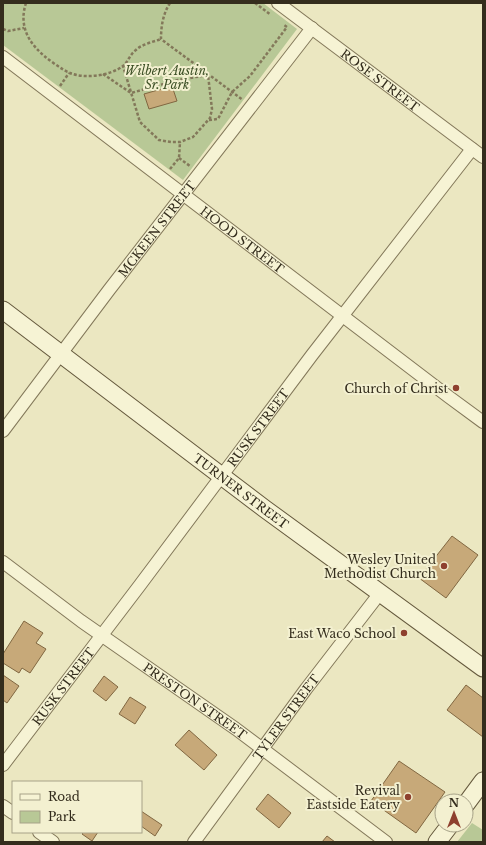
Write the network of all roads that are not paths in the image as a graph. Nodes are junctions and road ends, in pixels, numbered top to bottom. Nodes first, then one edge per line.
1 (278, 3) edge
2 (312, 28) junction
3 (3, 56) edge
4 (472, 149) junction
5 (483, 157) edge
6 (183, 194) junction
7 (3, 310) edge
8 (342, 316) junction
9 (61, 354) junction
10 (483, 422) edge
11 (3, 431) edge
12 (221, 476) junction
13 (3, 562) edge
14 (380, 593) junction
15 (102, 635) junction
16 (483, 668) edge
17 (262, 749) junction
18 (3, 765) edge
19 (483, 781) edge
20 (474, 793) edge
21 (3, 806) edge
22 (12, 813) edge
23 (40, 833) edge
24 (444, 833) edge
25 (53, 842) edge
26 (194, 842) edge
27 (386, 842) edge
28 (437, 842) edge

1 - 2 street, ROSE STREET
2 - 4 street, ROSE STREET
2 - 6 street, MCKEEN STREET
3 - 6 street, HOOD STREET
4 - 5 street, ROSE STREET
4 - 8 street, RUSK STREET
6 - 8 street, HOOD STREET
6 - 9 street, MCKEEN STREET
7 - 9 street, TURNER STREET
8 - 10 street, HOOD STREET
8 - 12 street, RUSK STREET
9 - 11 street, MCKEEN STREET
9 - 12 street, TURNER STREET
12 - 14 street, TURNER STREET
12 - 15 street, RUSK STREET
13 - 15 street, PRESTON STREET
14 - 16 street, TURNER STREET
14 - 17 street, TYLER STREET
15 - 17 street, PRESTON STREET
15 - 18 street, RUSK STREET
17 - 26 street, TYLER STREET
17 - 27 street, PRESTON STREET
19 - 20 street
21 - 22 street
23 - 25 street
24 - 28 street

